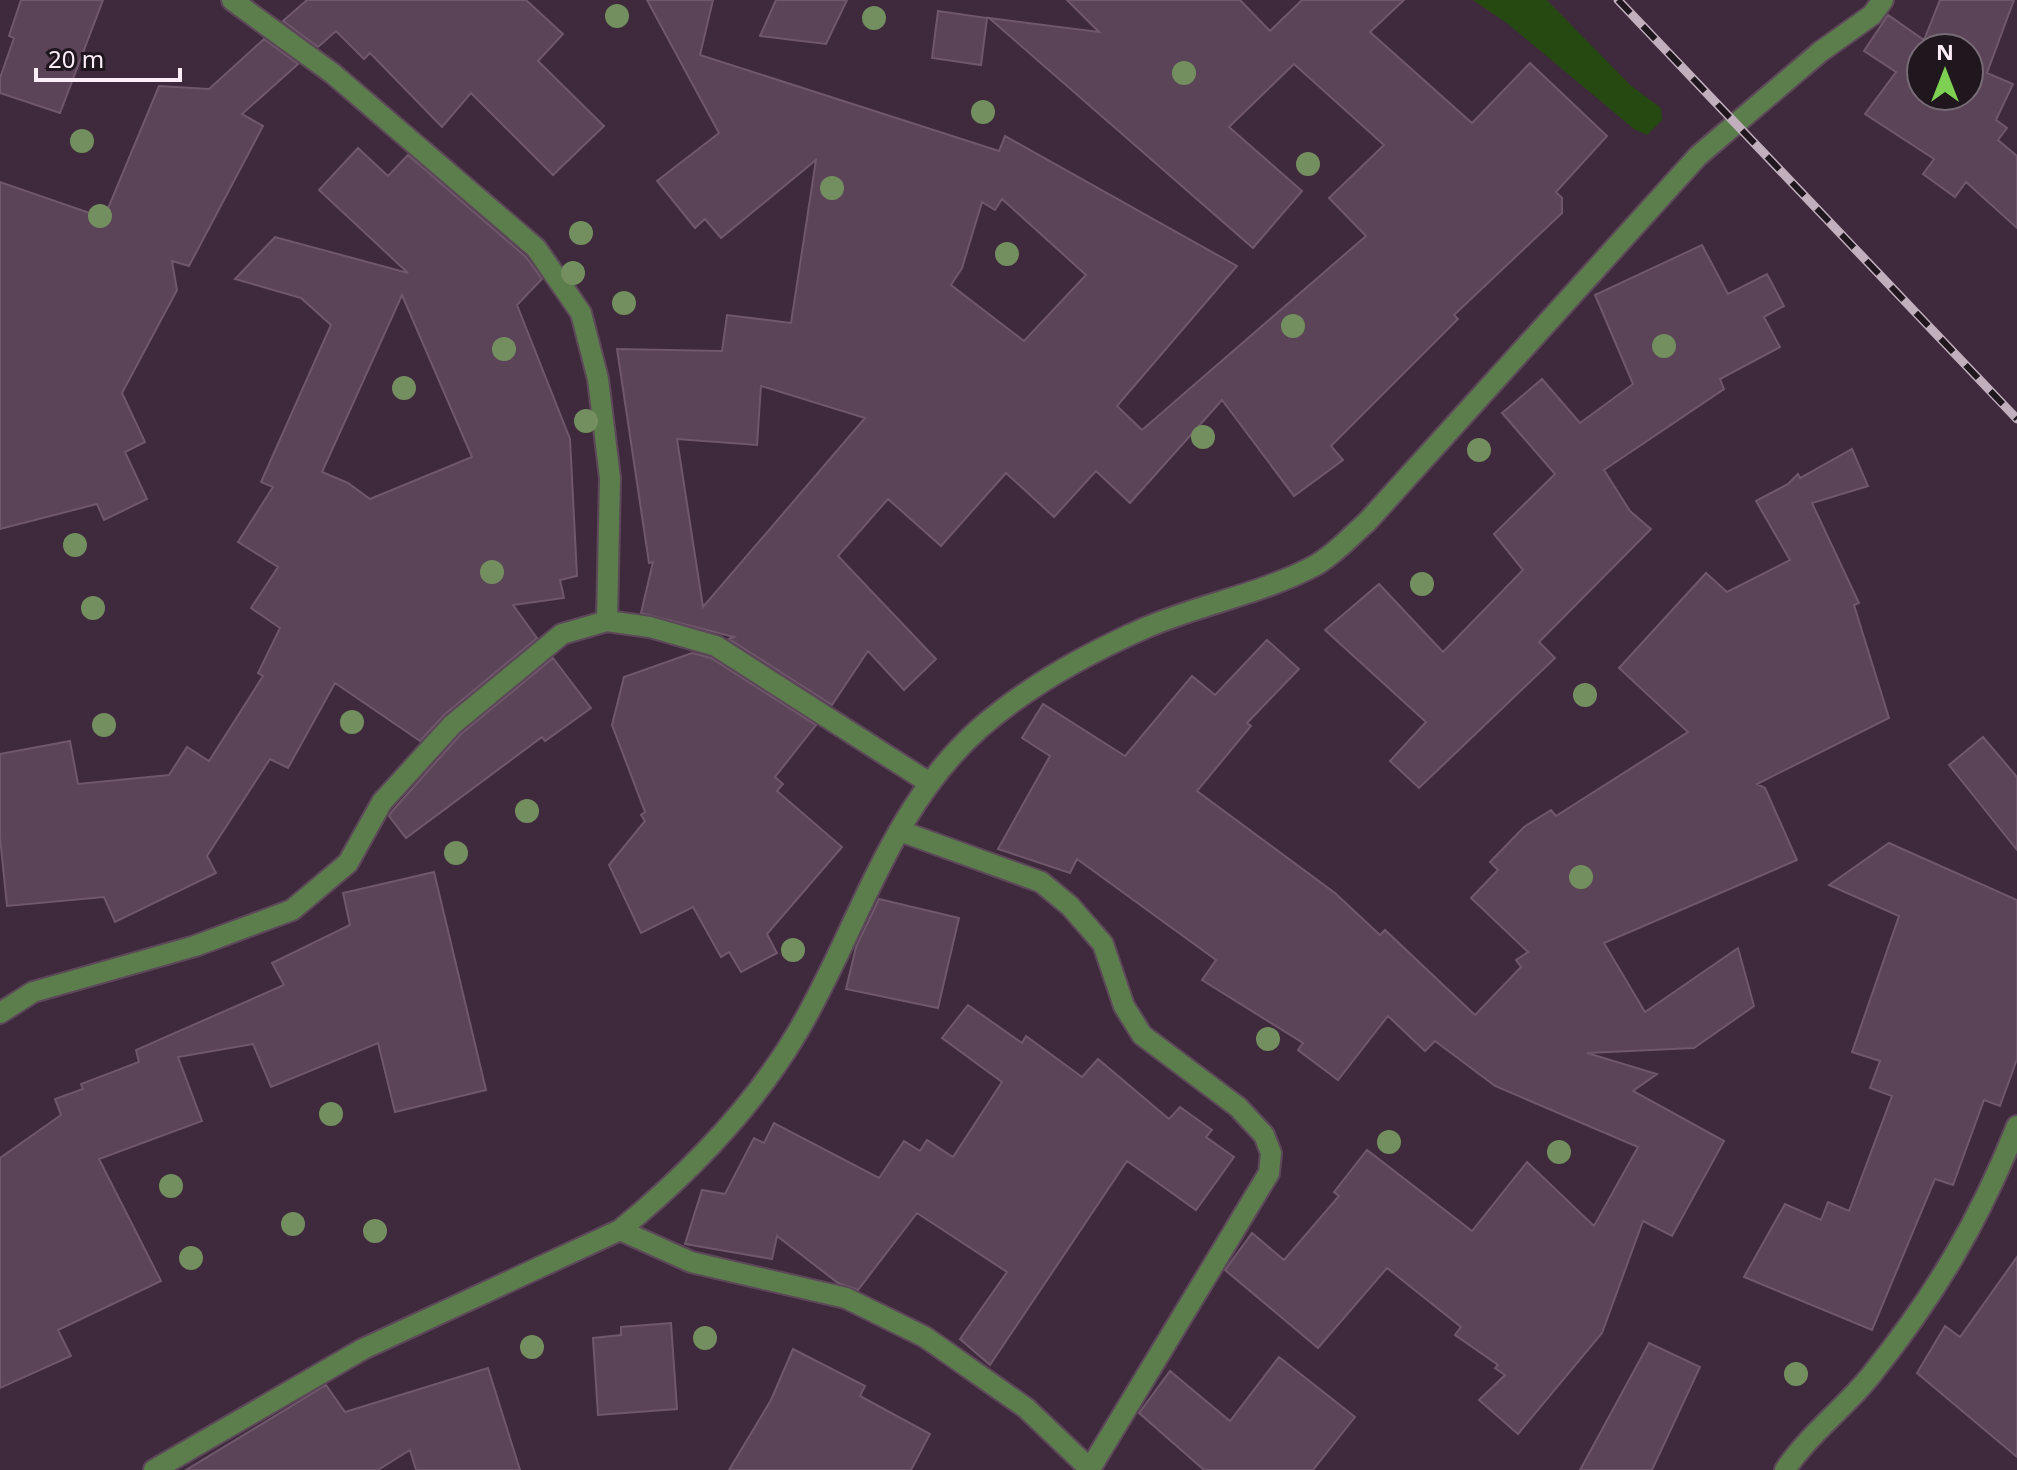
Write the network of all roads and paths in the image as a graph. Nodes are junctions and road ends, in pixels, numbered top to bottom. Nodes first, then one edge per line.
1 (232, 0) edge
2 (1883, 0) edge
3 (607, 621) junction
4 (928, 782) junction
5 (900, 831) junction
6 (0, 1013) edge
7 (2017, 1126) edge
8 (620, 1230) junction
9 (154, 1470) edge
10 (1090, 1470) edge
11 (1785, 1470) edge

1 - 3 street
2 - 4 street
3 - 4 street
3 - 6 street
4 - 5 street
5 - 8 street
5 - 10 street
7 - 11 street
8 - 9 street
8 - 10 street

